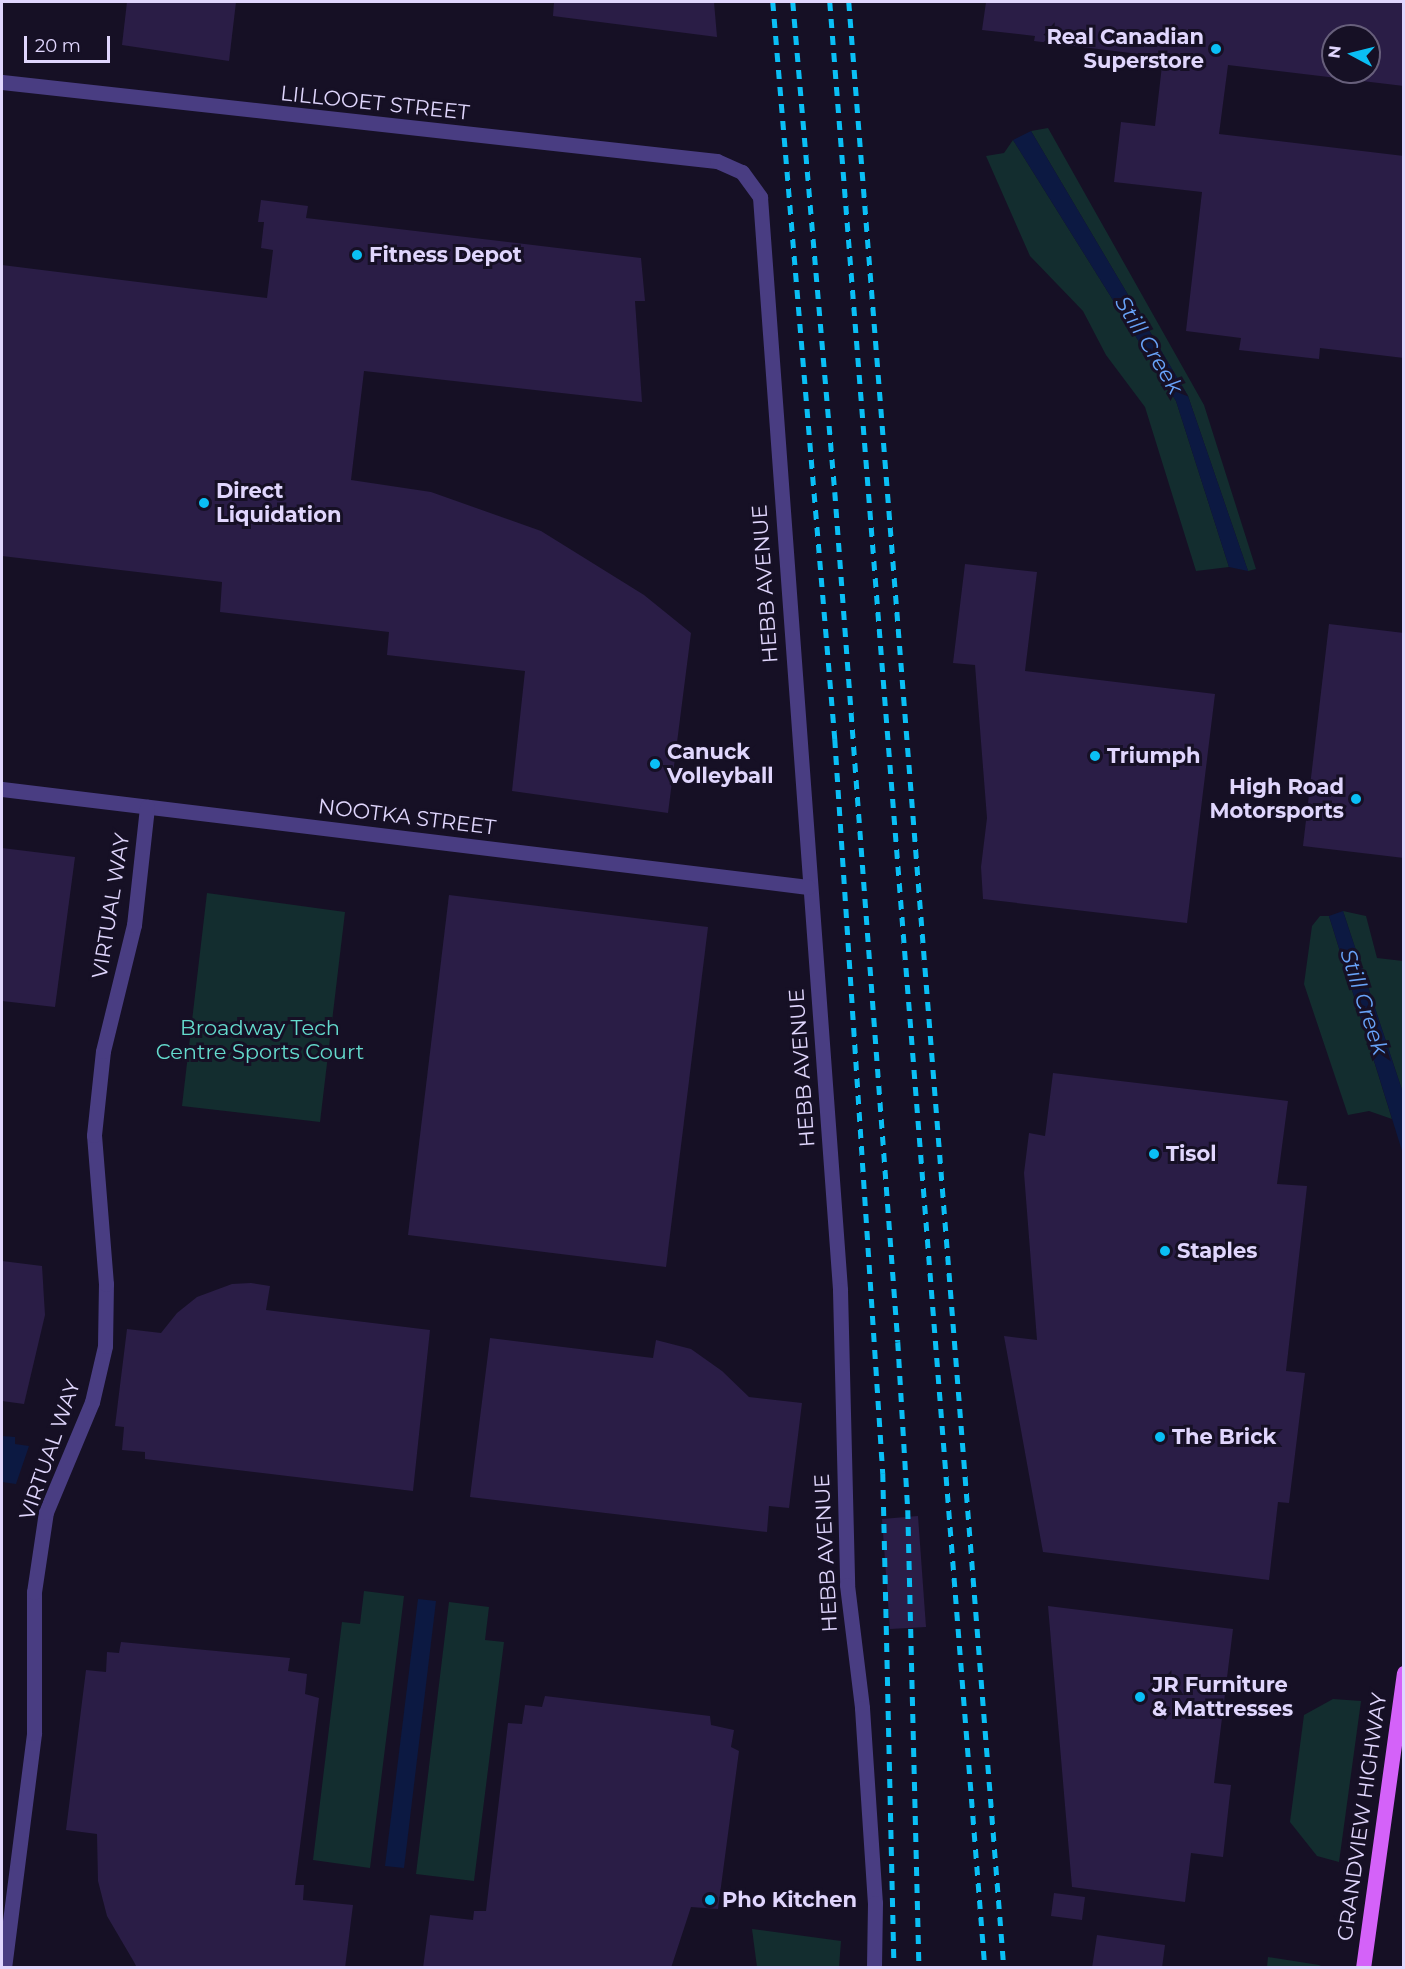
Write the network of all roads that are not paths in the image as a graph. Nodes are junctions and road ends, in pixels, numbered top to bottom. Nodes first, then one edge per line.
1 (2, 82) edge
2 (742, 172) joint
3 (2, 789) edge
4 (147, 807) junction
5 (808, 886) junction
6 (1404, 1673) edge
7 (4, 1968) edge
8 (874, 1968) edge
9 (1363, 1968) edge

1 - 2 street, LILLOOET STREET
2 - 5 street, HEBB AVENUE
3 - 4 street, NOOTKA STREET
4 - 5 street, NOOTKA STREET
4 - 7 street, VIRTUAL WAY
5 - 8 street, HEBB AVENUE
6 - 9 main road, GRANDVIEW HIGHWAY

